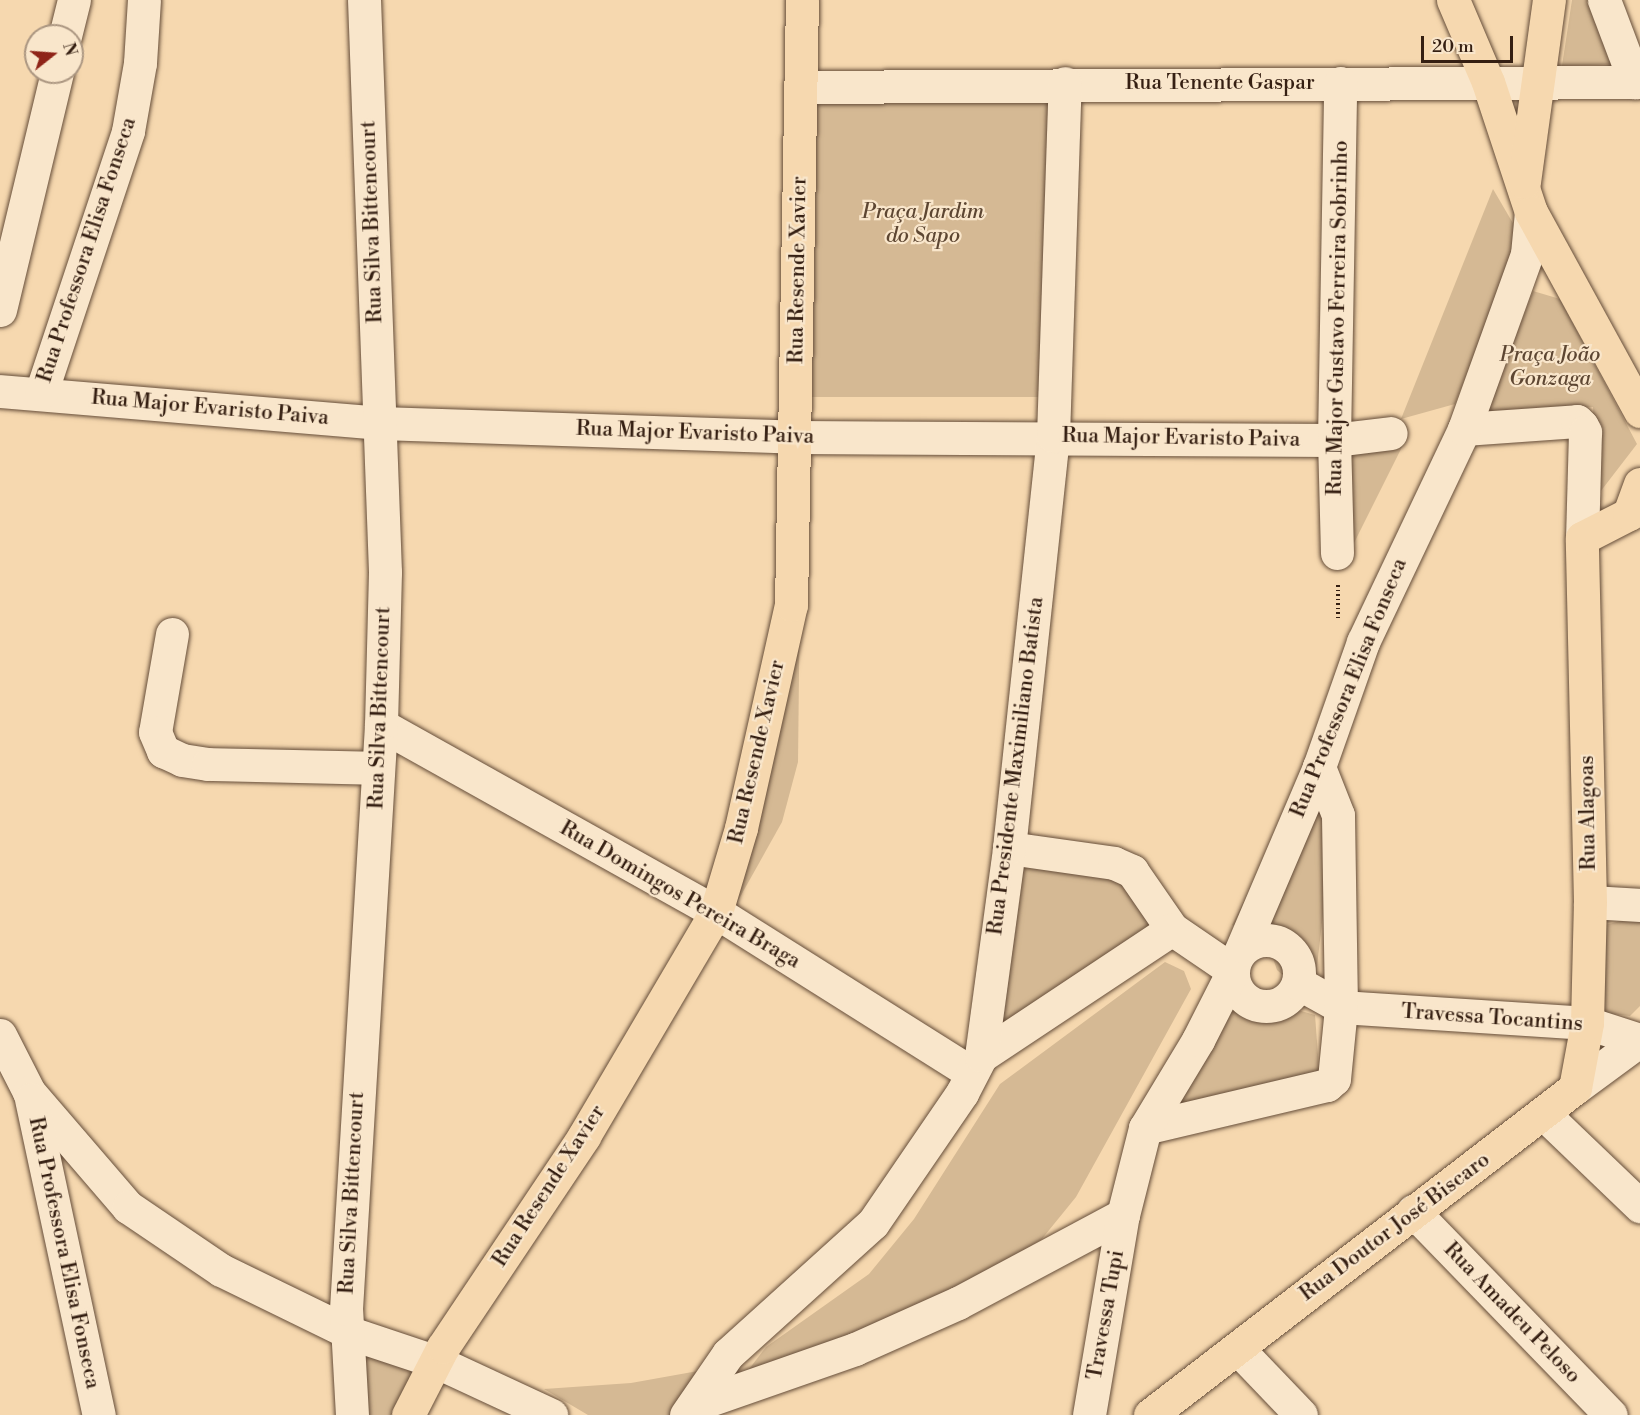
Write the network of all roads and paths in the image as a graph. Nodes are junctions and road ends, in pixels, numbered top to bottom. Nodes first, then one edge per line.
1 (74, 0) edge
2 (144, 0) edge
3 (364, 0) edge
4 (802, 0) edge
5 (1453, 0) edge
6 (1549, 0) edge
7 (1604, 0) edge
8 (68, 24) edge
9 (1340, 82) junction
10 (1488, 82) junction
11 (1538, 82) junction
12 (1637, 82) edge
13 (1065, 83) junction
14 (54, 84) edge
15 (800, 87) junction
16 (1527, 199) junction
17 (0, 309) edge
18 (0, 391) edge
19 (41, 393) junction
20 (1640, 411) edge
21 (380, 423) junction
22 (1464, 429) junction
23 (1391, 433) dead end
24 (1053, 436) junction
25 (796, 437) junction
26 (1334, 440) junction
27 (1636, 504) edge
28 (1582, 538) junction
29 (1337, 553) joint
30 (172, 634) dead end
31 (1363, 642) junction
32 (381, 725) junction
33 (1319, 767) junction
34 (378, 768) junction
35 (1009, 848) junction
36 (1590, 902) junction
37 (1640, 905) edge
38 (716, 912) junction
39 (1172, 929) junction
40 (1234, 966) junction
41 (1298, 982) junction
42 (1341, 1007) junction
43 (1587, 1023) junction
44 (0, 1035) edge
45 (1640, 1040) edge
46 (977, 1064) junction
47 (1575, 1088) junction
48 (29, 1092) junction
49 (1545, 1115) junction
50 (1145, 1128) junction
51 (1640, 1206) edge
52 (1413, 1211) junction
53 (1123, 1215) junction
54 (350, 1333) junction
55 (1238, 1349) junction
56 (437, 1362) junction
57 (690, 1410) edge
58 (99, 1415) edge
59 (352, 1415) edge
60 (408, 1415) edge
61 (551, 1415) edge
62 (1089, 1415) edge
63 (1150, 1415) edge
64 (1301, 1415) edge
65 (1611, 1415) edge

1 - 8 street
2 - 19 street, Rua Professora Elisa Fonseca
3 - 21 street, Rua Silva Bittencourt
4 - 15 main road, Rua Resende Xavier
5 - 10 main road
6 - 11 main road
7 - 12 street
9 - 10 street, Rua Tenente Gaspar
9 - 13 street, Rua Tenente Gaspar
9 - 26 street, Rua Major Gustavo Ferreira Sobrinho
10 - 11 street, Rua Tenente Gaspar
10 - 16 main road
11 - 12 street, Rua Tenente Gaspar
11 - 16 main road
13 - 15 street, Rua Tenente Gaspar
13 - 24 street, Rua Presidente Maximiliano Batista
14 - 17 street
15 - 25 main road, Rua Resende Xavier
16 - 20 main road
16 - 22 street
18 - 19 street, Rua Major Evaristo Paiva
19 - 21 street, Rua Major Evaristo Paiva
21 - 25 street, Rua Major Evaristo Paiva
21 - 32 street, Rua Silva Bittencourt
22 - 28 street, Rua Alagoas
22 - 31 street, Rua Professora Elisa Fonseca
23 - 26 street, Rua Major Evaristo Paiva
24 - 25 street, Rua Major Evaristo Paiva
24 - 26 street, Rua Major Evaristo Paiva
24 - 35 street, Rua Presidente Maximiliano Batista
25 - 38 main road, Rua Resende Xavier
26 - 29 street, Rua Major Gustavo Ferreira Sobrinho
27 - 28 main road
28 - 36 main road, Rua Alagoas
29 - 31 path
30 - 34 street
31 - 33 street, Rua Professora Elisa Fonseca
32 - 34 street, Rua Silva Bittencourt
32 - 38 street, Rua Domingos Pereira Braga
33 - 40 street, Rua Professora Elisa Fonseca
33 - 42 street
34 - 54 street, Rua Silva Bittencourt
35 - 39 street
35 - 46 street, Rua Presidente Maximiliano Batista
36 - 37 street
36 - 43 main road, Rua Alagoas
38 - 46 street, Rua Domingos Pereira Braga
38 - 56 main road, Rua Resende Xavier
39 - 40 street
39 - 46 street
40 - 41 street
40 - 41 street
40 - 50 street, Rua Professora Elisa Fonseca
41 - 42 street
42 - 43 street, Travessa Tocantins
42 - 50 street
43 - 45 street, Travessa Tocantins
43 - 47 main road, Rua Alagoas
44 - 48 street, Rua Professora Elisa Fonseca
45 - 47 street, Rua Doutor José Biscaro
46 - 57 street, Rua Presidente Maximiliano Batista
47 - 49 main road, Rua Doutor José Biscaro
48 - 54 street, Rua Professora Elisa Fonseca
48 - 58 street, Rua Professora Elisa Fonseca
49 - 51 street
49 - 52 main road, Rua Doutor José Biscaro
50 - 53 street, Rua Professora Elisa Fonseca
52 - 55 main road, Rua Doutor José Biscaro
52 - 65 street, Rua Amadeu Peloso
53 - 57 street
53 - 62 street, Travessa Tupi
54 - 56 street, Rua Professora Elisa Fonseca
54 - 59 street, Rua Silva Bittencourt
55 - 63 main road, Rua Doutor José Biscaro
55 - 64 street
56 - 60 main road, Rua Resende Xavier
56 - 61 street, Rua Professora Elisa Fonseca

